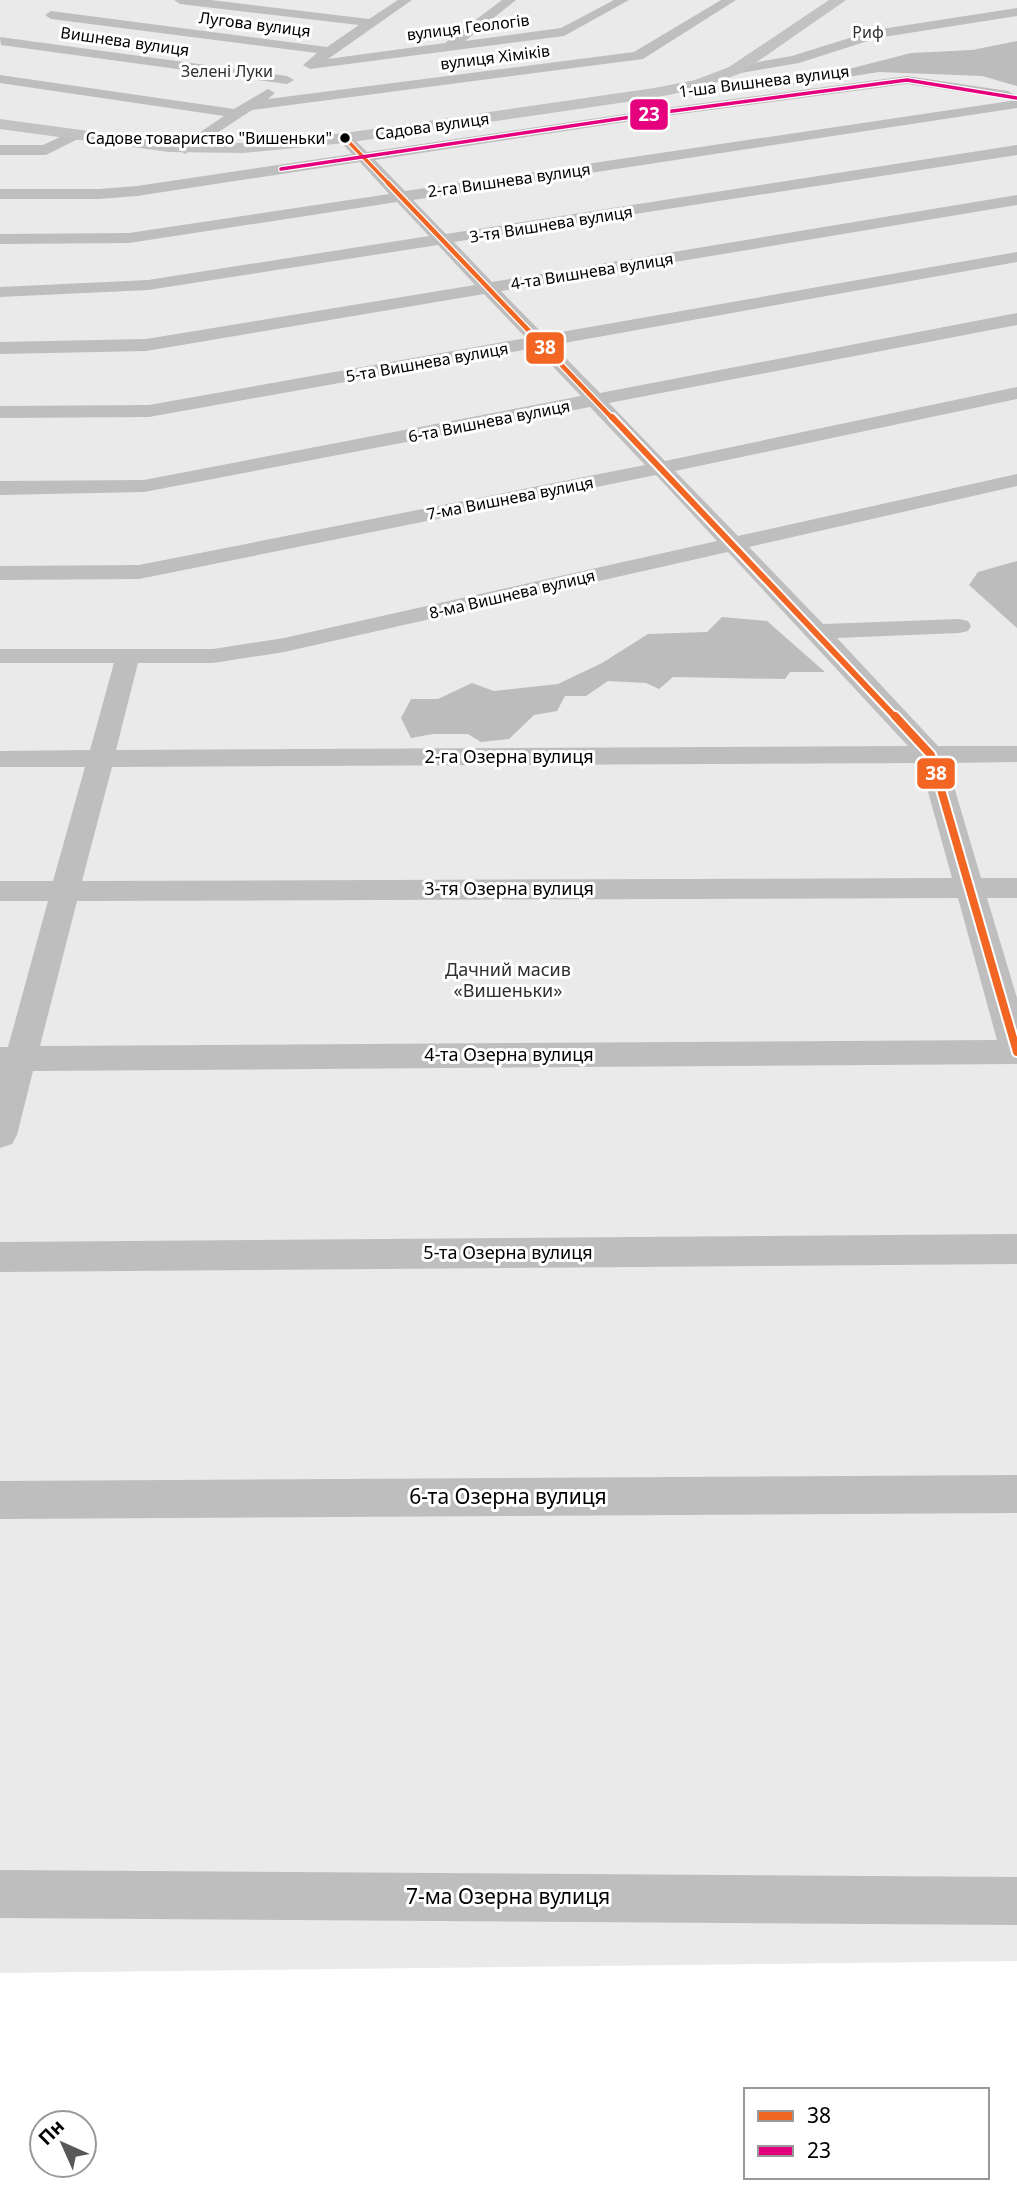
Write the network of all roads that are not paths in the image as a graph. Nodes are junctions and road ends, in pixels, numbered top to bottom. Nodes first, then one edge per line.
1 (180, 0) edge
2 (406, 0) edge
3 (510, 0) edge
4 (623, 0) edge
5 (730, 0) edge
6 (839, 0) edge
7 (71, 5) dead end
8 (986, 5) dead end
9 (1012, 13) edge
10 (371, 23) junction
11 (21, 31) dead end
12 (0, 41) edge
13 (450, 46) junction
14 (330, 51) junction
15 (310, 65) junction
16 (735, 70) junction
17 (0, 79) edge
18 (287, 80) junction
19 (1017, 98) edge
20 (1017, 104) edge
21 (244, 110) junction
22 (0, 124) edge
23 (75, 135) junction
24 (345, 138) junction
25 (186, 149) junction
26 (0, 150) edge
27 (1017, 150) edge
28 (363, 156) junction
29 (0, 194) edge
30 (401, 196) junction
31 (1017, 200) edge
32 (0, 239) edge
33 (444, 241) junction
34 (1017, 257) edge
35 (489, 288) junction
36 (0, 292) edge
37 (1017, 319) edge
38 (540, 342) junction
39 (0, 348) edge
40 (1017, 393) edge
41 (597, 401) junction
42 (0, 412) edge
43 (661, 468) junction
44 (1017, 480) edge
45 (0, 488) edge
46 (733, 544) junction
47 (0, 573) edge
48 (959, 626) dead end
49 (817, 632) junction
50 (0, 656) edge
51 (128, 656) junction
52 (1017, 754) edge
53 (931, 755) junction
54 (0, 759) edge
55 (100, 759) junction
56 (970, 888) junction
57 (1017, 888) edge
58 (66, 890) junction
59 (0, 891) edge
60 (1017, 1052) edge
61 (10, 1059) edge
62 (0, 1135) edge
63 (1017, 1248) edge
64 (0, 1257) edge
65 (1017, 1494) edge
66 (0, 1500) edge
67 (0, 1894) edge
68 (1017, 1901) edge

1 - 10 street
2 - 10 street
3 - 13 street
4 - 13 street, вулиця Геологів
5 - 21 street, вулиця Хіміків
6 - 16 street, Садова вулиця
7 - 14 street, Лугова вулиця
8 - 9 street
9 - 16 street
10 - 14 street
11 - 12 street
12 - 18 street, Вишнева вулиця
13 - 15 street, вулиця Геологів
14 - 15 street
15 - 18 street
16 - 24 street, Садова вулиця
17 - 21 street
18 - 21 street
19 - 28 street, 1-ша Вишнева вулиця
20 - 30 street, 2-га Вишнева вулиця
21 - 25 street
22 - 23 street, Садова вулиця
23 - 25 street, Садова вулиця
23 - 26 street
24 - 25 street, Садова вулиця
24 - 28 street
27 - 33 street, 3-тя Вишнева вулиця
28 - 29 street, 1-ша Вишнева вулиця
28 - 30 street
30 - 32 street, 2-га Вишнева вулиця
30 - 33 street
31 - 35 street, 4-та Вишнева вулиця
33 - 35 street
33 - 36 street, 3-тя Вишнева вулиця
34 - 38 street, 5-та Вишнева вулиця
35 - 38 street
35 - 39 street, 4-та Вишнева вулиця
37 - 41 street, 6-та Вишнева вулиця
38 - 41 street
38 - 42 street, 5-та Вишнева вулиця
40 - 43 street, 7-ма Вишнева вулиця
41 - 43 street
41 - 45 street, 6-та Вишнева вулиця
43 - 46 street
43 - 47 street, 7-ма Вишнева вулиця
44 - 46 street, 8-ма Вишнева вулиця
46 - 49 street
46 - 51 street, 8-ма Вишнева вулиця
48 - 49 street
49 - 53 street
50 - 51 street, 8-ма Вишнева вулиця
51 - 55 street
52 - 53 street, 2-га Озерна вулиця
53 - 55 street, 2-га Озерна вулиця
53 - 56 street
54 - 55 street, 2-га Озерна вулиця
55 - 58 street
56 - 57 street, 3-тя Озерна вулиця
56 - 58 street, 3-тя Озерна вулиця
56 - 60 street
58 - 59 street, 3-тя Озерна вулиця
58 - 61 street
60 - 61 street, 4-та Озерна вулиця
61 - 62 street
63 - 64 street, 5-та Озерна вулиця
65 - 66 street, 6-та Озерна вулиця
67 - 68 street, 7-ма Озерна вулиця

